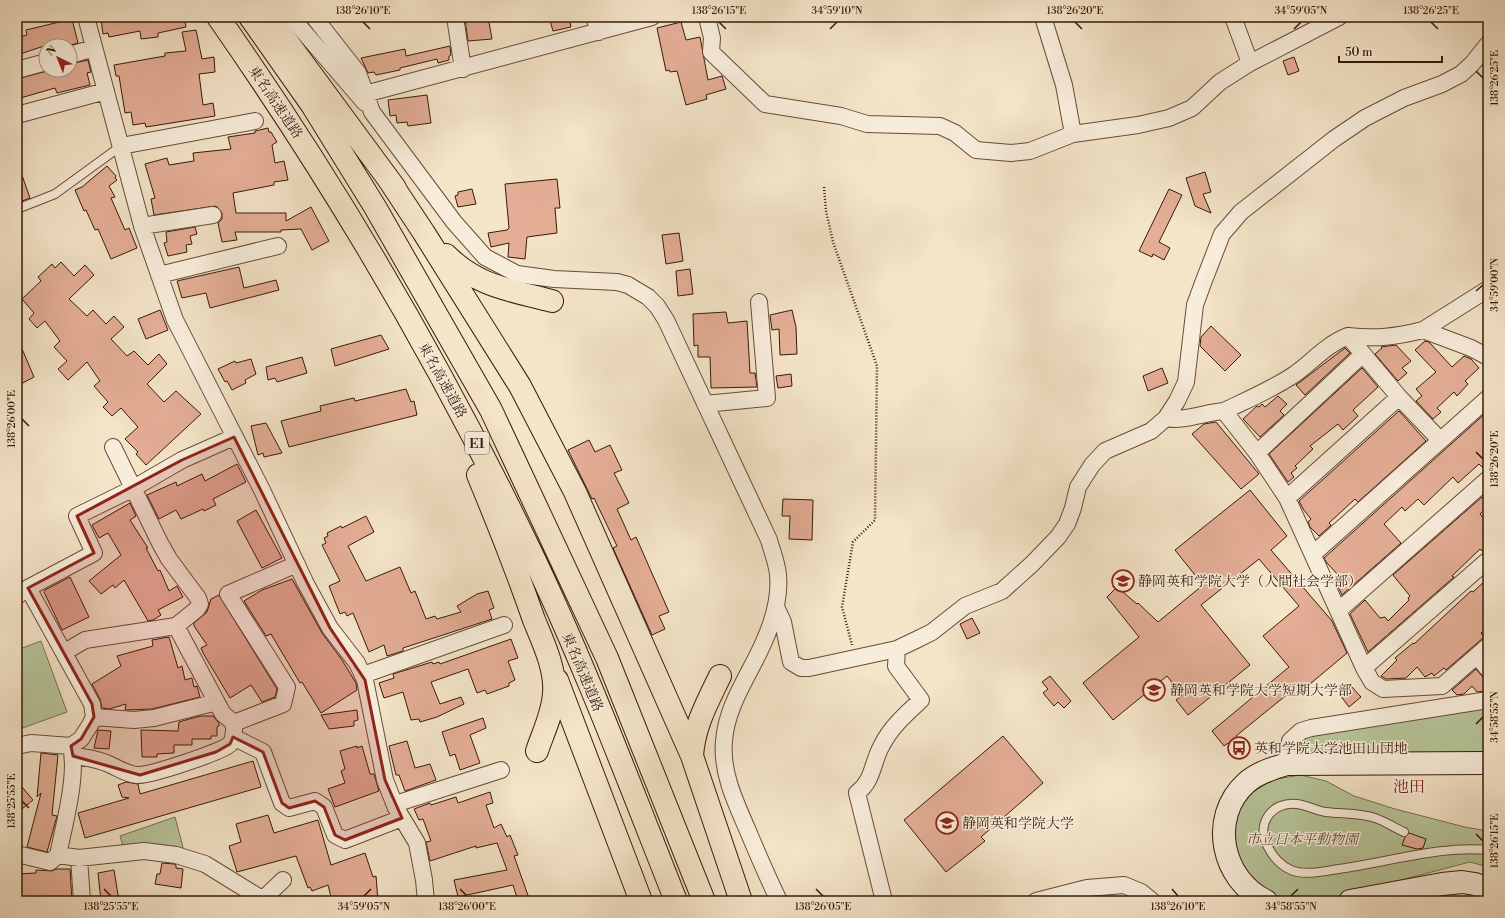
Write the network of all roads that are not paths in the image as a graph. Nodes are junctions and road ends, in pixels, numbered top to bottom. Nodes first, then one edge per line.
1 (86, 17) edge
2 (218, 17) edge
3 (250, 17) edge
4 (269, 17) edge
5 (291, 17) edge
6 (314, 17) edge
7 (455, 17) edge
8 (652, 17) edge
9 (707, 17) edge
10 (1044, 17) edge
11 (1233, 17) edge
12 (1339, 17) edge
13 (596, 25) edge
14 (1488, 44) edge
15 (94, 48) junction
16 (78, 53) edge
17 (1250, 63) junction
18 (38, 64) edge
19 (463, 68) junction
20 (17, 70) edge
21 (106, 91) junction
22 (365, 94) junction
23 (372, 112) junction
24 (17, 115) edge
25 (255, 121) dead end
26 (1073, 134) junction
27 (121, 146) junction
28 (386, 177) junction
29 (17, 209) edge
30 (213, 215) dead end
31 (142, 226) junction
32 (278, 246) dead end
33 (159, 275) junction
34 (1488, 289) edge
35 (552, 301) dead end
36 (759, 302) dead end
37 (406, 313) junction
38 (1423, 330) junction
39 (1348, 336) junction
40 (1363, 354) junction
41 (1488, 357) edge
42 (1399, 397) junction
43 (1488, 398) edge
44 (705, 404) junction
45 (1224, 411) junction
46 (1166, 418) junction
47 (234, 436) junction
48 (1440, 440) junction
49 (114, 447) dead end
50 (1257, 453) junction
51 (1488, 479) edge
52 (132, 489) junction
53 (1287, 498) junction
54 (1312, 554) junction
55 (1488, 560) edge
56 (296, 564) junction
57 (23, 592) edge
58 (776, 607) junction
59 (1338, 611) junction
60 (504, 625) dead end
61 (176, 626) junction
62 (542, 641) junction
63 (897, 649) junction
64 (1482, 651) edge
65 (65, 652) junction
66 (1364, 668) junction
67 (1488, 669) edge
68 (363, 675) junction
69 (720, 676) dead end
70 (1488, 700) edge
71 (218, 703) junction
72 (94, 717) junction
73 (234, 730) junction
74 (17, 746) edge
75 (72, 751) junction
76 (537, 751) dead end
77 (692, 756) junction
78 (1488, 763) edge
79 (1287, 764) junction
80 (501, 770) dead end
81 (395, 804) junction
82 (402, 818) junction
83 (1404, 832) dead end
84 (1488, 850) edge
85 (17, 854) edge
86 (58, 855) junction
87 (79, 858) junction
88 (283, 880) dead end
89 (1488, 890) edge
90 (262, 900) edge
91 (82, 901) edge
92 (426, 901) edge
93 (641, 901) edge
94 (676, 901) edge
95 (704, 901) edge
96 (741, 901) edge
97 (779, 901) edge
98 (884, 901) edge
99 (1036, 901) edge
100 (1152, 901) edge
101 (1266, 901) edge
102 (1350, 901) edge

1 - 15 street
2 - 37 highway, 東名高速道路 / E1
3 - 95 highway, 東名高速道路 / E1
4 - 28 highway
5 - 23 street
6 - 22 street
7 - 19 street
8 - 13 street
9 - 26 street
10 - 26 street
11 - 17 street
12 - 17 street
13 - 19 street
14 - 46 street
15 - 16 street
15 - 21 street
17 - 26 street
18 - 20 street
19 - 22 street
21 - 24 street
21 - 27 street
22 - 23 street
23 - 44 street
25 - 27 street
27 - 29 lane
27 - 31 street
28 - 35 highway
28 - 77 highway
30 - 31 street
31 - 33 street
32 - 33 street
33 - 47 street
34 - 38 street
36 - 44 street
37 - 62 highway
37 - 94 highway, 東名高速道路 / E1
38 - 39 street
38 - 41 street
39 - 40 street
39 - 45 street
40 - 42 street
40 - 50 street
42 - 48 street
42 - 53 street
43 - 48 street
44 - 58 street
45 - 46 street
45 - 50 street
46 - 63 street
47 - 52 street
47 - 56 street
48 - 54 street
49 - 52 street
50 - 53 street
51 - 59 street
52 - 57 street
52 - 61 street
53 - 54 street
54 - 59 street
55 - 66 street
56 - 68 street
56 - 73 street
57 - 65 street
58 - 63 street
58 - 97 street
59 - 66 street
60 - 68 street
61 - 65 street
61 - 71 street
62 - 76 highway
62 - 93 highway
63 - 98 street
64 - 66 street
64 - 67 street
65 - 72 street
68 - 81 street
69 - 77 highway
70 - 79 street
71 - 72 street
71 - 73 street
72 - 75 street
73 - 75 street
73 - 82 street
74 - 75 street
75 - 86 street
77 - 96 highway
78 - 79 street
79 - 101 street
80 - 81 street
81 - 82 street
82 - 92 street
83 - 84 lane
85 - 86 street
86 - 87 street
87 - 90 street
87 - 91 street
88 - 90 street
89 - 102 street
99 - 100 street

